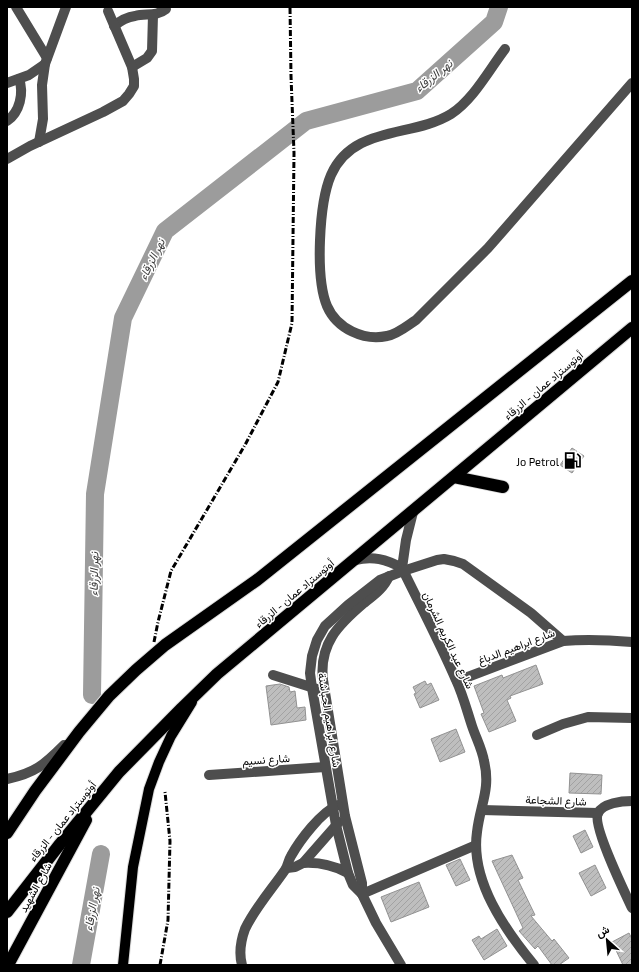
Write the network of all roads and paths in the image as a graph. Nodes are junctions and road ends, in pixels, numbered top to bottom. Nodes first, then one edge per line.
1 (16, 7) edge
2 (66, 7) edge
3 (166, 9) dead end
4 (108, 11) dead end
5 (153, 15) junction
6 (114, 26) junction
7 (505, 49) dead end
8 (46, 61) junction
9 (132, 67) junction
10 (19, 79) junction
11 (7, 83) edge
12 (632, 83) edge
13 (7, 121) edge
14 (39, 142) junction
15 (7, 160) edge
16 (632, 280) edge
17 (632, 328) edge
18 (454, 477) junction
19 (502, 488) dead end
20 (413, 512) junction
21 (355, 560) junction
22 (402, 570) junction
23 (389, 576) junction
24 (563, 641) junction
25 (632, 642) edge
26 (273, 675) dead end
27 (457, 681) junction
28 (312, 688) junction
29 (324, 690) junction
30 (197, 693) junction
31 (632, 718) edge
32 (79, 732) junction
33 (537, 735) dead end
34 (325, 767) junction
35 (209, 775) dead end
36 (7, 779) edge
37 (96, 800) junction
38 (632, 801) edge
39 (343, 802) junction
40 (332, 807) junction
41 (482, 810) junction
42 (598, 813) junction
43 (345, 816) junction
44 (336, 825) junction
45 (7, 833) edge
46 (476, 845) junction
47 (303, 863) junction
48 (287, 868) junction
49 (348, 873) junction
50 (362, 894) junction
51 (632, 908) edge
52 (7, 912) edge
53 (8, 965) edge
54 (123, 965) edge
55 (242, 965) edge
56 (401, 965) edge
57 (534, 965) edge

1 - 8 street
2 - 8 street
3 - 5 street
4 - 6 street
5 - 6 street
5 - 9 street
6 - 9 street
7 - 12 street
8 - 10 street
8 - 14 street
9 - 14 street
10 - 11 street
10 - 13 street
14 - 15 street
16 - 32 highway
17 - 18 highway, أوتوستراد عمان - الزرقاء
18 - 19 highway
18 - 20 highway, أوتوستراد عمان - الزرقاء
20 - 21 highway, أوتوستراد عمان - الزرقاء
20 - 22 street
21 - 22 street
21 - 30 highway, أوتوستراد عمان - الزرقاء
22 - 23 street, شارع ابراهيم الحباشنة
22 - 24 street, شارع ابراهيم الحباشنة
22 - 27 street, شارع عبد الكريم الشرمان
23 - 28 street, شارع ابراهيم الحباشنة
23 - 29 street, شارع ابراهيم الحباشنة
24 - 25 street, شارع ابراهيم الدباغ
24 - 27 street, شارع ابراهيم الدباغ
26 - 28 street
27 - 41 street, شارع عبد الكريم الشرمان
28 - 29 street
28 - 34 street, شارع ابراهيم الحباشنة
29 - 39 street, شارع ابراهيم الحباشنة
30 - 37 highway, أوتوستراد عمان - الزرقاء
30 - 54 main road
31 - 33 street
32 - 36 street
32 - 45 highway
34 - 35 street, شارع نسيم
34 - 40 street, شارع ابراهيم الحباشنة
37 - 52 highway, أوتوستراد عمان - الزرقاء
37 - 53 highway, شارع الشهيد
38 - 42 street
39 - 40 street
39 - 43 street, شارع ابراهيم الحباشنة
40 - 44 street, شارع ابراهيم الحباشنة
40 - 48 street
41 - 42 street, شارع الشجاعة
41 - 46 street, شارع عبد الكريم الشرمان
42 - 51 street, شارع الشجاعة
43 - 44 street
43 - 50 street, شارع ابراهيم الحباشنة
44 - 47 street
44 - 49 street, شارع ابراهيم الحباشنة
46 - 50 street
46 - 57 street, شارع عبد الكريم الشرمان
47 - 48 street
47 - 49 street
48 - 55 street
49 - 50 street, شارع ابراهيم الحباشنة
50 - 56 street, شارع ابراهيم الحباشنة

